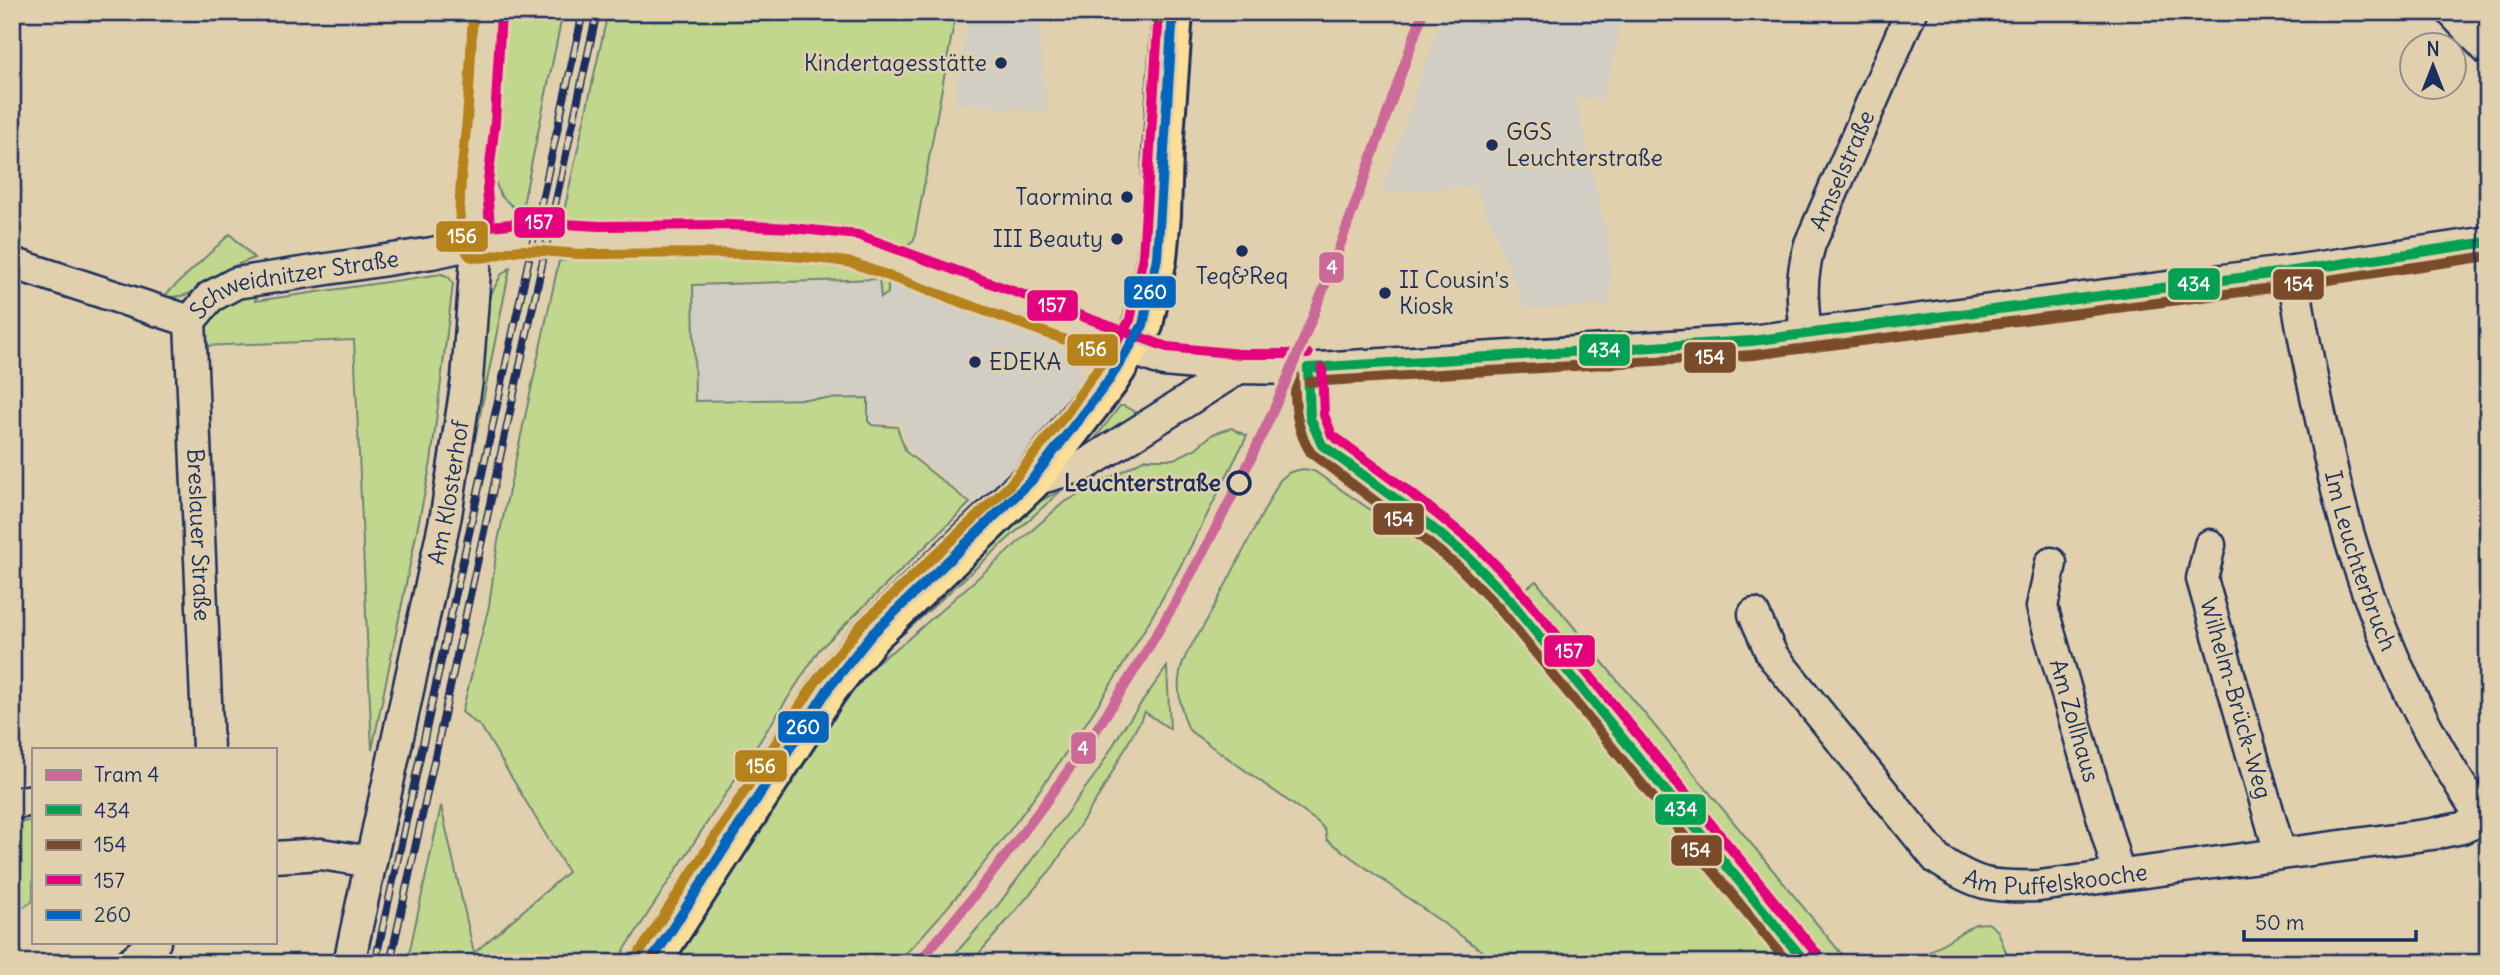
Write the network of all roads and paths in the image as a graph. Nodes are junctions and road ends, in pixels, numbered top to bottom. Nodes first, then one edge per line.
1 (486, 12) edge
2 (1173, 12) edge
3 (1911, 12) edge
4 (2452, 12) edge
5 (2488, 50) edge
6 (2488, 242) edge
7 (477, 244) junction
8 (12, 263) edge
9 (2292, 271) junction
10 (190, 321) junction
11 (1806, 335) junction
12 (1128, 350) junction
13 (1239, 368) junction
14 (1308, 368) junction
15 (1031, 481) junction
16 (2210, 545) dead end
17 (2051, 563) dead end
18 (1754, 614) dead end
19 (208, 748) edge
20 (32, 800) edge
21 (12, 804) edge
22 (2485, 823) edge
23 (2280, 853) junction
24 (276, 857) edge
25 (371, 862) junction
26 (2119, 875) junction
27 (153, 944) edge
28 (130, 963) edge
29 (349, 963) edge
30 (650, 963) edge
31 (1806, 963) edge

1 - 7 street, Am Klosterhof
2 - 12 main road
3 - 11 street, Amselstraße
4 - 5 street
6 - 9 street
7 - 10 street, Schweidnitzer Straße
7 - 12 street, Schweidnitzer Straße
7 - 25 street, Am Klosterhof
8 - 10 street, Schweidnitzer Straße
9 - 11 street
9 - 22 street, Im Leuchterbruch
10 - 19 street, Breslauer Straße
11 - 14 street
12 - 13 street
12 - 15 main road
13 - 14 street
13 - 15 street
14 - 31 street
15 - 30 main road
16 - 23 street, Wilhelm-Brück-Weg
17 - 26 street, Am Zollhaus
18 - 26 street, Am Puffelskooche
20 - 21 street
22 - 23 street, Am Puffelskooche
23 - 26 street, Am Puffelskooche
24 - 25 street
25 - 29 street, Am Klosterhof
27 - 28 street

